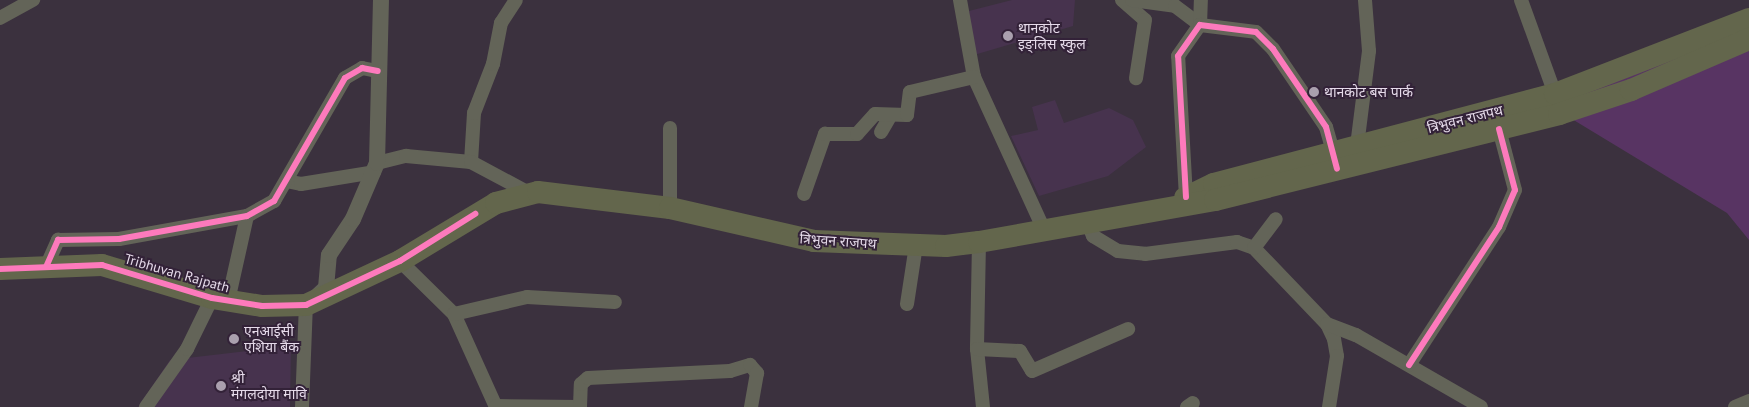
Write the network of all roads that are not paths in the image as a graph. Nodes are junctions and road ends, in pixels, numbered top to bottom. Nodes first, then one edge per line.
1 (33, 0) edge
2 (381, 0) edge
3 (516, 0) edge
4 (960, 0) edge
5 (1122, 0) edge
6 (1132, 0) edge
7 (1201, 0) edge
8 (1365, 0) edge
9 (1521, 0) edge
10 (0, 18) edge
11 (1749, 19) edge
12 (1200, 25) junction
13 (1749, 39) edge
14 (378, 71) junction
15 (974, 77) junction
16 (1136, 78) dead end
17 (1555, 94) junction
18 (890, 118) junction
19 (670, 128) dead end
20 (1499, 129) junction
21 (880, 132) dead end
22 (1357, 146) junction
23 (1336, 160) junction
24 (471, 162) junction
25 (376, 168) junction
26 (286, 181) junction
27 (529, 193) junction
28 (804, 194) dead end
29 (1181, 200) junction
30 (670, 208) junction
31 (475, 214) joint
32 (247, 216) junction
33 (1276, 218) dead end
34 (1088, 224) junction
35 (1044, 230) junction
36 (979, 242) junction
37 (916, 245) junction
38 (1254, 248) junction
39 (400, 261) junction
40 (46, 267) junction
41 (0, 269) edge
42 (220, 299) junction
43 (615, 302) dead end
44 (907, 304) dead end
45 (306, 305) junction
46 (454, 314) junction
47 (1326, 324) junction
48 (1128, 328) dead end
49 (977, 348) junction
50 (1409, 365) junction
51 (1749, 401) edge
52 (146, 407) edge
53 (302, 407) edge
54 (496, 407) edge
55 (580, 407) edge
56 (751, 407) edge
57 (983, 407) edge
58 (1329, 407) edge
59 (1481, 407) edge
60 (1735, 407) edge

1 - 10 street
2 - 14 street
3 - 24 street
4 - 15 street
5 - 16 street
6 - 12 street
7 - 12 street
8 - 22 street
9 - 17 street
11 - 17 highway, त्रिभुवन राजपथ
12 - 23 street
12 - 29 street
13 - 20 highway, त्रिभुवन राजपथ
14 - 25 street
14 - 26 street
15 - 18 street
15 - 35 street
17 - 22 highway, त्रिभुवन राजपथ
18 - 21 street
18 - 28 street
19 - 30 street
20 - 23 highway, त्रिभुवन राजपथ
20 - 50 street
22 - 23 highway, त्रिभुवन राजपथ
23 - 29 highway, त्रिभुवन राजपथ
24 - 25 street
24 - 27 street
25 - 26 street
25 - 45 street
26 - 32 street
27 - 30 highway, त्रिभुवन राजपथ
27 - 31 highway, त्रिभुवन राजपथ
29 - 34 highway, त्रिभुवन राजपथ
30 - 37 highway, त्रिभुवन राजपथ
31 - 39 highway, Tribhuvan Rajpath
32 - 40 street
32 - 42 street
33 - 38 street
34 - 35 highway, त्रिभुवन राजपथ
34 - 38 street
35 - 36 highway, त्रिभुवन राजपथ
36 - 37 highway, त्रिभुवन राजपथ
36 - 49 street
37 - 44 street
38 - 47 street
39 - 45 highway, Tribhuvan Rajpath
39 - 46 street
40 - 41 highway, Tribhuvan Rajpath
40 - 42 highway, Tribhuvan Rajpath
42 - 45 highway, Tribhuvan Rajpath
42 - 52 street
43 - 46 street
45 - 53 street
46 - 54 street
47 - 50 street
47 - 58 street
48 - 49 street
49 - 57 street
50 - 59 street
51 - 60 street
54 - 55 street
55 - 56 street

